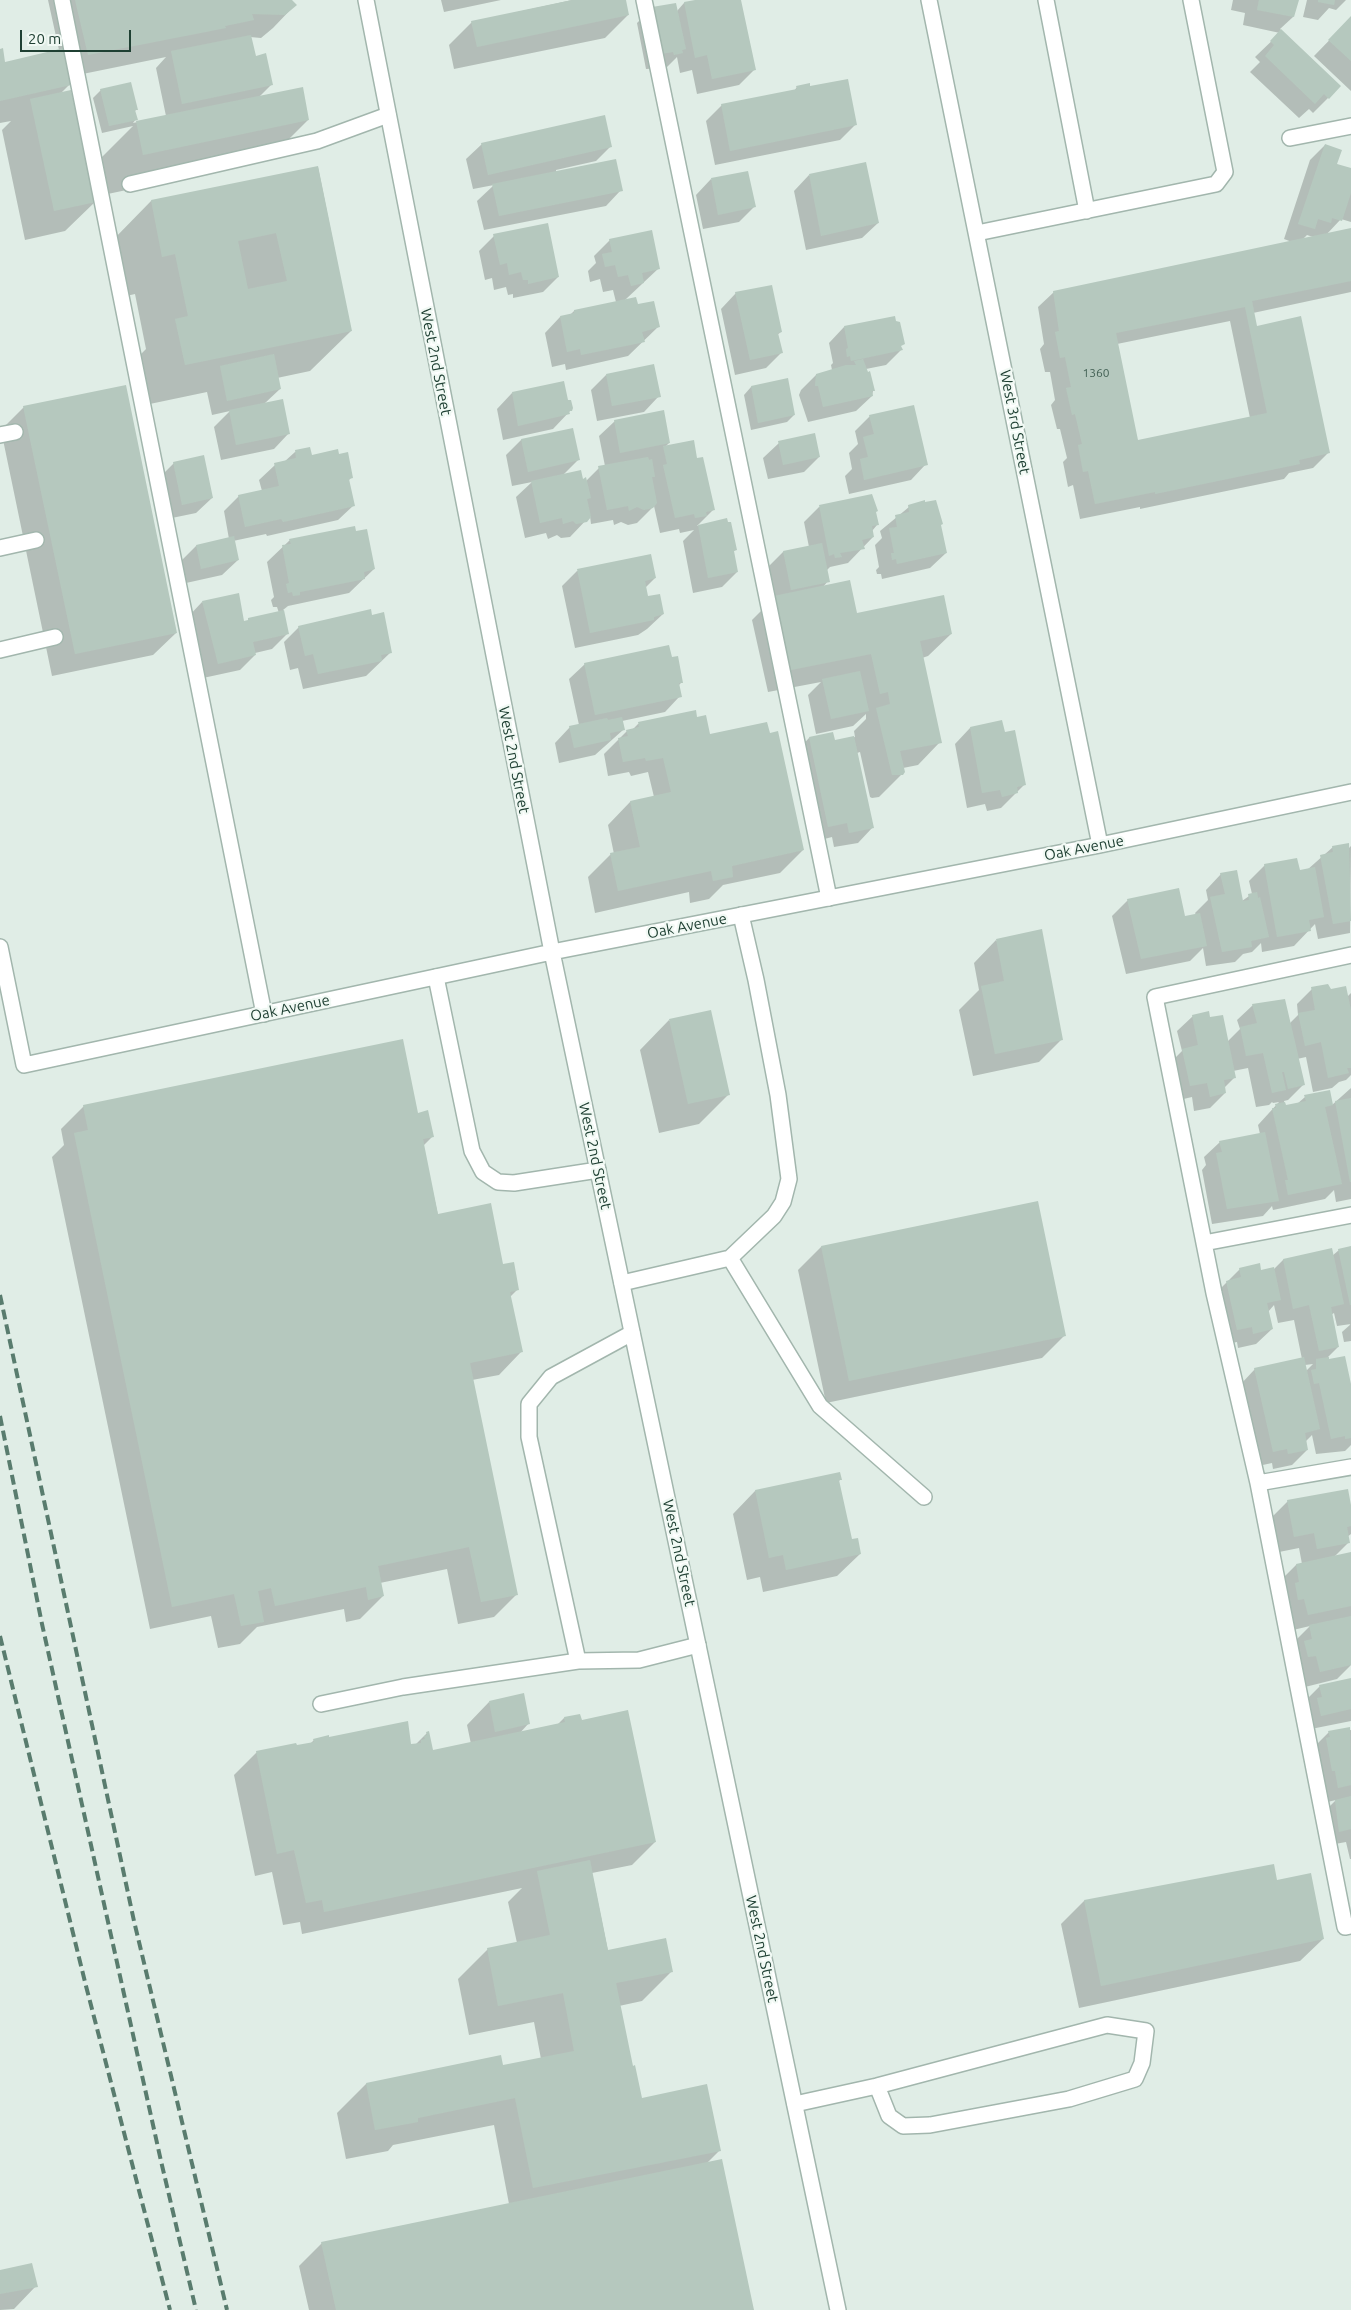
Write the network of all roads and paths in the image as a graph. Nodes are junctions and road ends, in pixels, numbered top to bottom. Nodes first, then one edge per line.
1 (62, 0) edge
2 (366, 0) edge
3 (644, 0) edge
4 (929, 0) edge
5 (1046, 0) edge
6 (1191, 0) edge
7 (388, 115) junction
8 (1351, 126) edge
9 (1290, 138) dead end
10 (130, 184) dead end
11 (1087, 211) junction
12 (977, 233) junction
13 (36, 540) dead end
14 (0, 548) edge
15 (56, 637) dead end
16 (0, 650) edge
17 (1351, 792) edge
18 (1100, 845) junction
19 (830, 898) junction
20 (741, 915) junction
21 (0, 947) edge
22 (552, 952) junction
23 (1351, 956) edge
24 (436, 977) junction
25 (264, 1014) junction
26 (598, 1170) junction
27 (1351, 1215) edge
28 (1204, 1243) junction
29 (730, 1258) junction
30 (622, 1283) junction
31 (632, 1332) junction
32 (1351, 1467) edge
33 (1258, 1483) junction
34 (924, 1497) dead end
35 (698, 1645) junction
36 (578, 1661) junction
37 (321, 1704) dead end
38 (1351, 1926) edge
39 (877, 2086) junction
40 (795, 2104) junction
41 (838, 2310) edge

1 - 25 street
2 - 7 street, West 2nd Street
3 - 19 street
4 - 12 street, West 3rd Street
5 - 11 street
6 - 11 street
7 - 10 street
7 - 22 street, West 2nd Street
8 - 9 street
11 - 12 street
12 - 18 street, West 3rd Street
13 - 14 street
15 - 16 street
17 - 18 street, Oak Avenue
18 - 19 street, Oak Avenue
19 - 20 street, Oak Avenue
20 - 22 street, Oak Avenue
20 - 29 street
21 - 25 street, Oak Avenue
22 - 24 street, Oak Avenue
22 - 26 street, West 2nd Street
23 - 28 street
24 - 25 street, Oak Avenue
24 - 26 street
26 - 30 street, West 2nd Street
27 - 28 street
28 - 33 street
29 - 30 street
29 - 34 street
30 - 31 street, West 2nd Street
31 - 35 street, West 2nd Street
31 - 36 street
32 - 33 street
33 - 38 street
35 - 36 street
35 - 40 street, West 2nd Street
36 - 37 street
39 - 39 street
39 - 40 street
40 - 41 street, West 2nd Street

